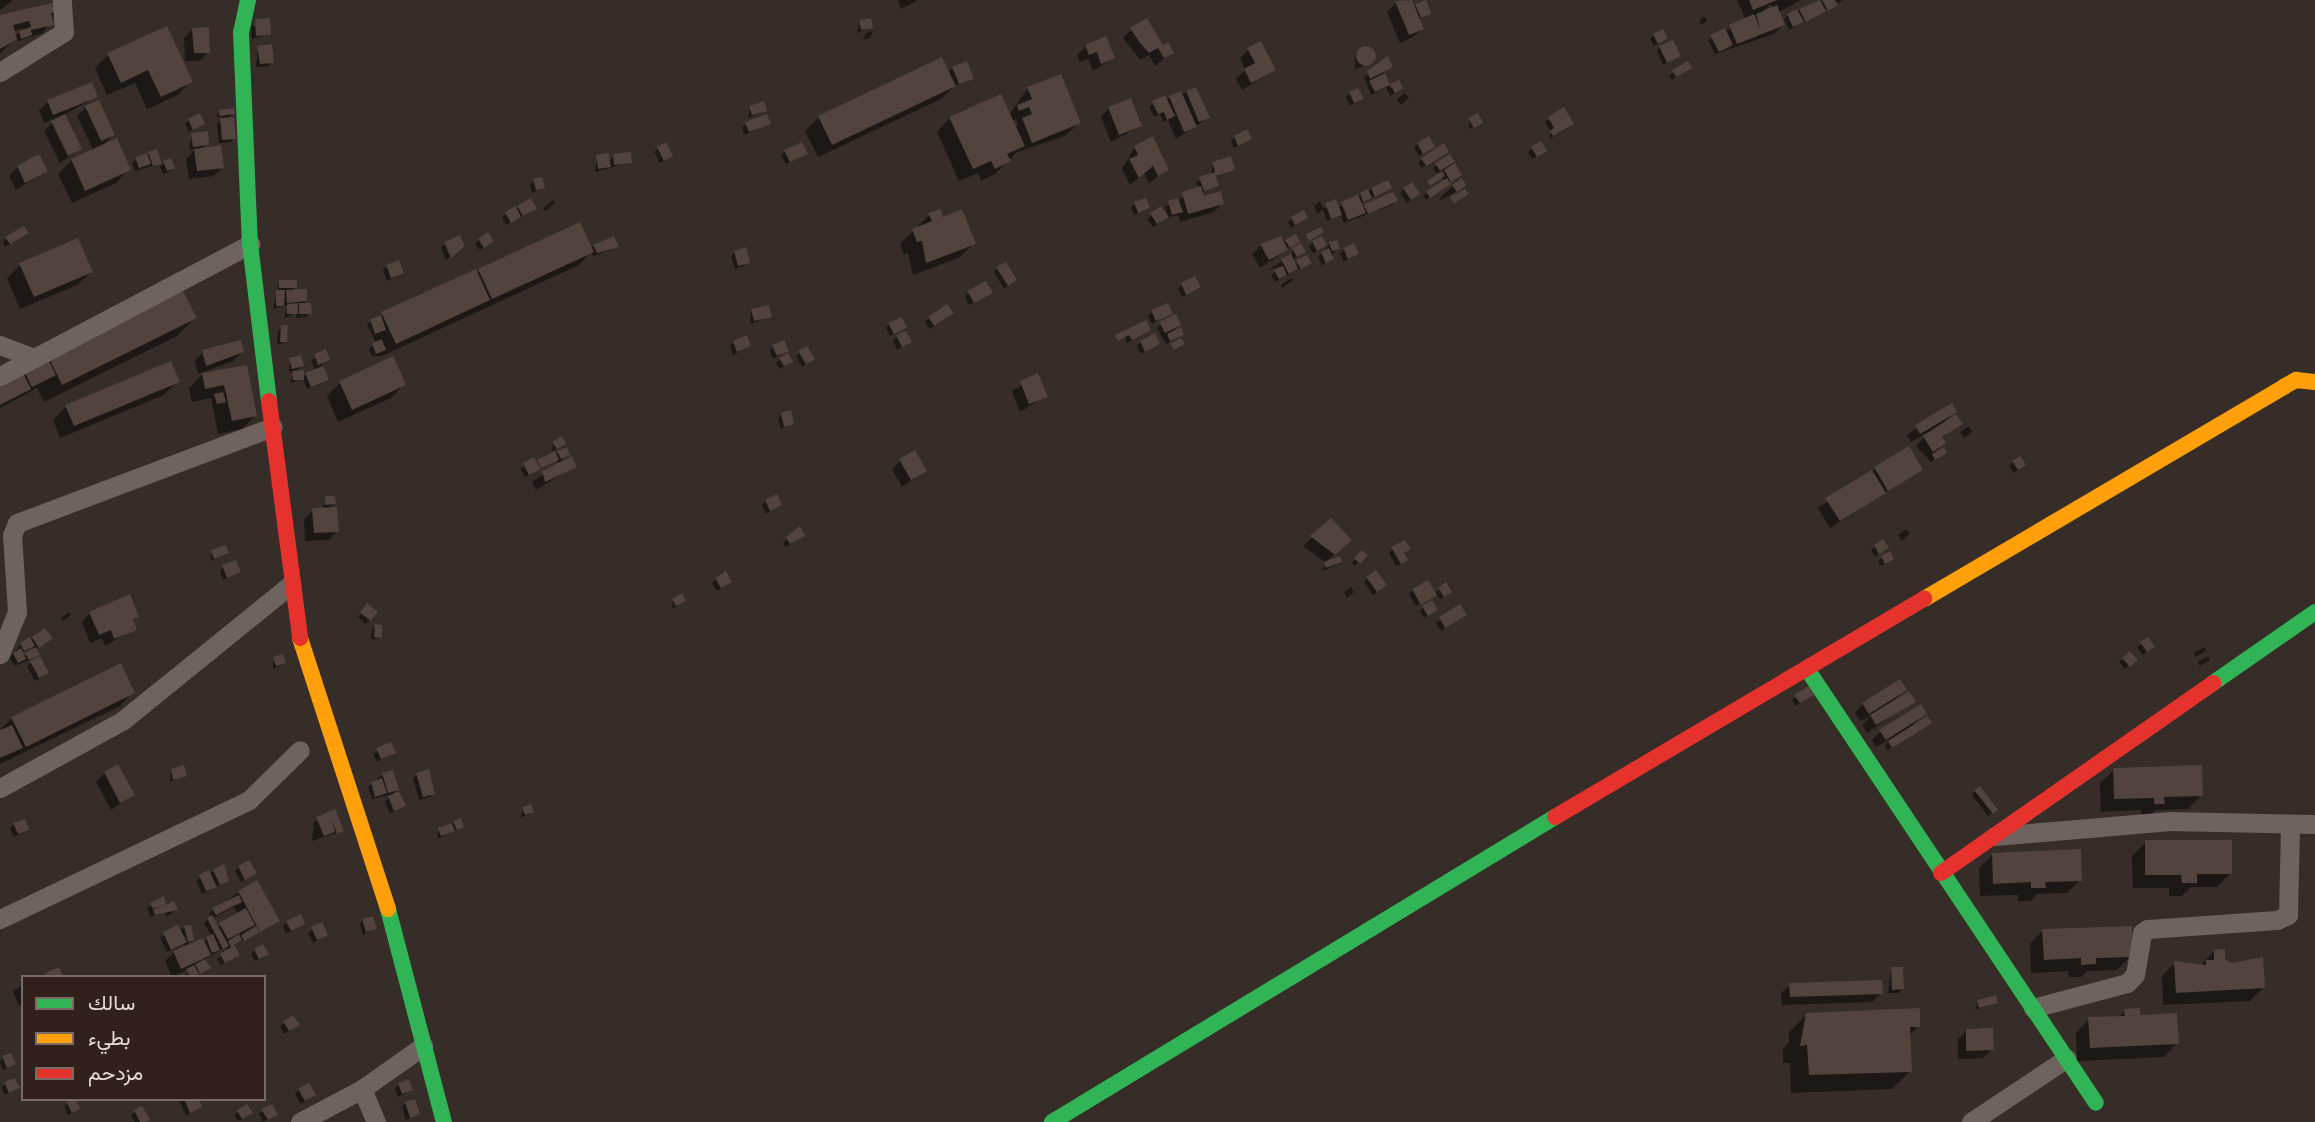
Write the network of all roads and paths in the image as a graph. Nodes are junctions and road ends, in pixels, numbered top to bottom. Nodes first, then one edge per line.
1 (62, 0) edge
2 (248, 0) edge
3 (0, 72) edge
4 (250, 244) junction
5 (0, 345) edge
6 (34, 358) junction
7 (0, 376) edge
8 (2315, 382) edge
9 (273, 427) junction
10 (290, 584) junction
11 (2315, 612) edge
12 (0, 654) edge
13 (1807, 669) junction
14 (300, 750) dead end
15 (0, 788) edge
16 (2315, 824) edge
17 (2291, 825) junction
18 (1994, 836) junction
19 (1941, 873) junction
20 (0, 919) edge
21 (2033, 1008) junction
22 (423, 1046) junction
23 (2067, 1058) junction
24 (362, 1089) junction
25 (2096, 1102) dead end
26 (300, 1122) edge
27 (376, 1122) edge
28 (444, 1122) edge
29 (1052, 1122) edge
30 (1971, 1122) edge

1 - 3 street
2 - 4 street
4 - 6 street
4 - 9 street
5 - 6 street
6 - 7 street
8 - 13 street
9 - 10 street
9 - 12 street
10 - 15 street
10 - 22 street
11 - 18 street
13 - 19 street
13 - 29 street
14 - 20 street
16 - 17 street
17 - 18 street
17 - 21 street
18 - 19 street
19 - 21 street
21 - 23 street
22 - 24 street
22 - 28 street
23 - 25 street
23 - 30 street
24 - 26 street
24 - 27 street

